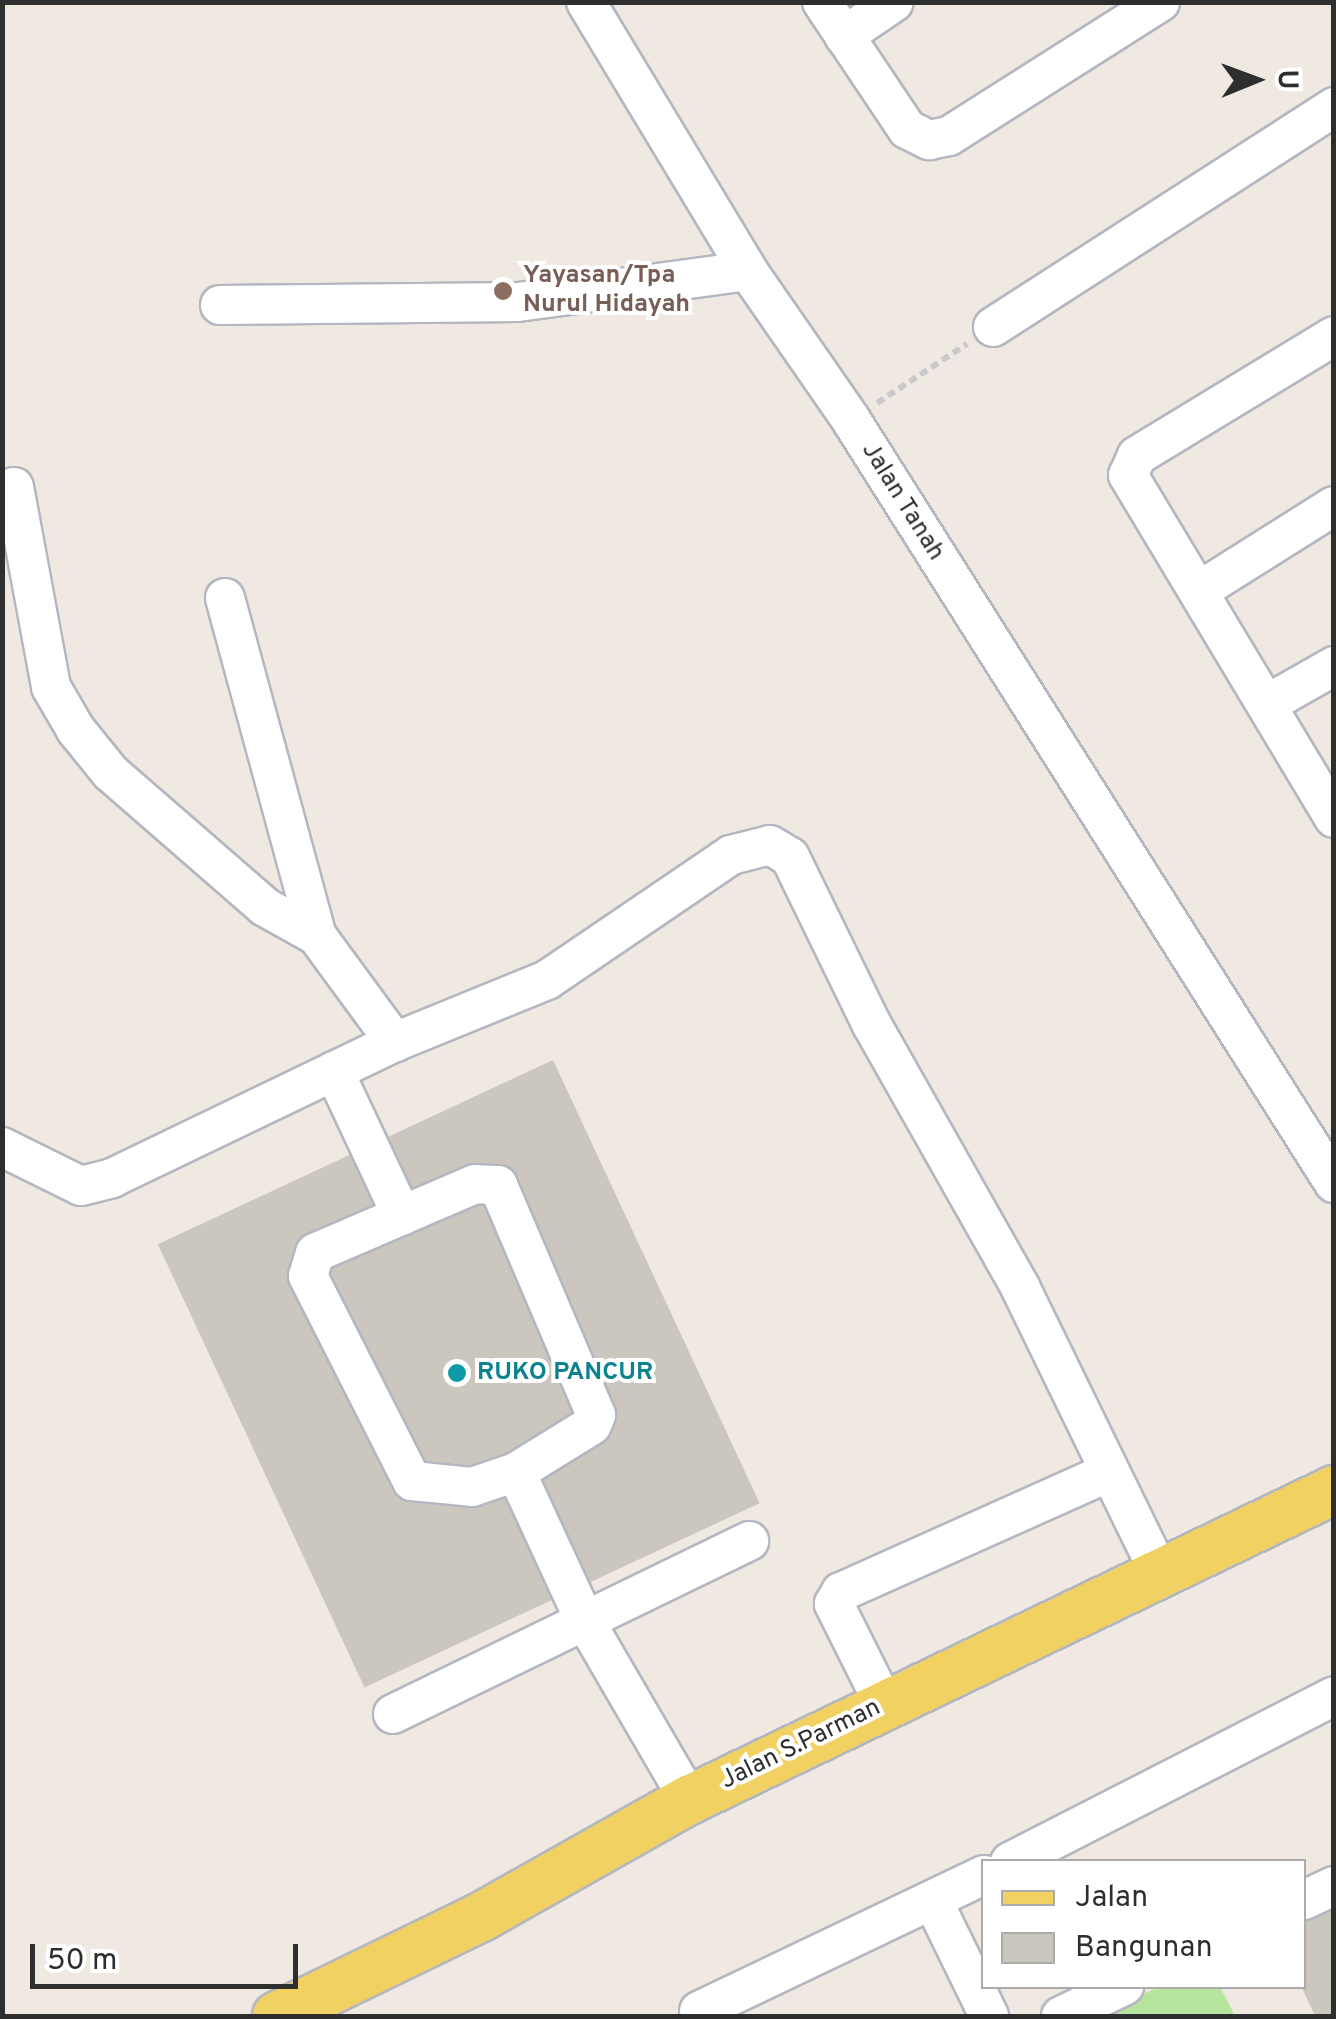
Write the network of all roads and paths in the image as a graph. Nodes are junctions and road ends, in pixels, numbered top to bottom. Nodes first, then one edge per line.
1 (586, 2) edge
2 (822, 2) edge
3 (894, 2) edge
4 (1160, 2) edge
5 (844, 36) junction
6 (1334, 107) edge
7 (748, 271) junction
8 (220, 305) dead end
9 (994, 327) joint
10 (1334, 336) edge
11 (850, 420) junction
12 (14, 487) dead end
13 (1333, 506) edge
14 (1202, 589) junction
15 (225, 598) dead end
16 (1334, 666) edge
17 (1269, 702) junction
18 (1334, 818) edge
19 (317, 936) junction
20 (394, 1042) junction
21 (334, 1071) junction
22 (2, 1147) edge
23 (1334, 1183) edge
24 (402, 1216) junction
25 (516, 1472) junction
26 (1110, 1472) junction
27 (1334, 1490) edge
28 (749, 1540) dead end
29 (1158, 1570) junction
30 (585, 1620) junction
31 (1334, 1696) edge
32 (884, 1704) junction
33 (393, 1714) dead end
34 (689, 1800) junction
35 (1016, 1859) edge
36 (981, 1876) edge
37 (1334, 1886) edge
38 (1306, 1899) edge
39 (933, 1900) junction
40 (1118, 1989) edge
41 (698, 2011) dead end
42 (277, 2016) edge
43 (989, 2016) edge
44 (1062, 2016) edge

1 - 7 street, Jalan Tanah
2 - 5 street
3 - 5 street
4 - 5 street
6 - 9 street
7 - 8 street
7 - 11 street, Jalan Tanah
9 - 11 path
10 - 14 street
11 - 23 street, Jalan Tanah
12 - 19 street
13 - 14 street
14 - 17 street
15 - 19 street
16 - 17 street
17 - 18 street
19 - 20 street
20 - 21 street
20 - 26 street
21 - 22 street
21 - 24 street
24 - 25 street
24 - 25 street
25 - 30 street
26 - 29 street
26 - 32 street
27 - 29 main road, Jalan S.Parman
28 - 30 street
29 - 32 main road, Jalan S.Parman
30 - 33 street
30 - 34 street
31 - 35 street
32 - 34 main road, Jalan S.Parman
34 - 42 main road, Jalan S.Parman
36 - 39 street
37 - 38 street
39 - 41 street
39 - 43 street
40 - 44 street

